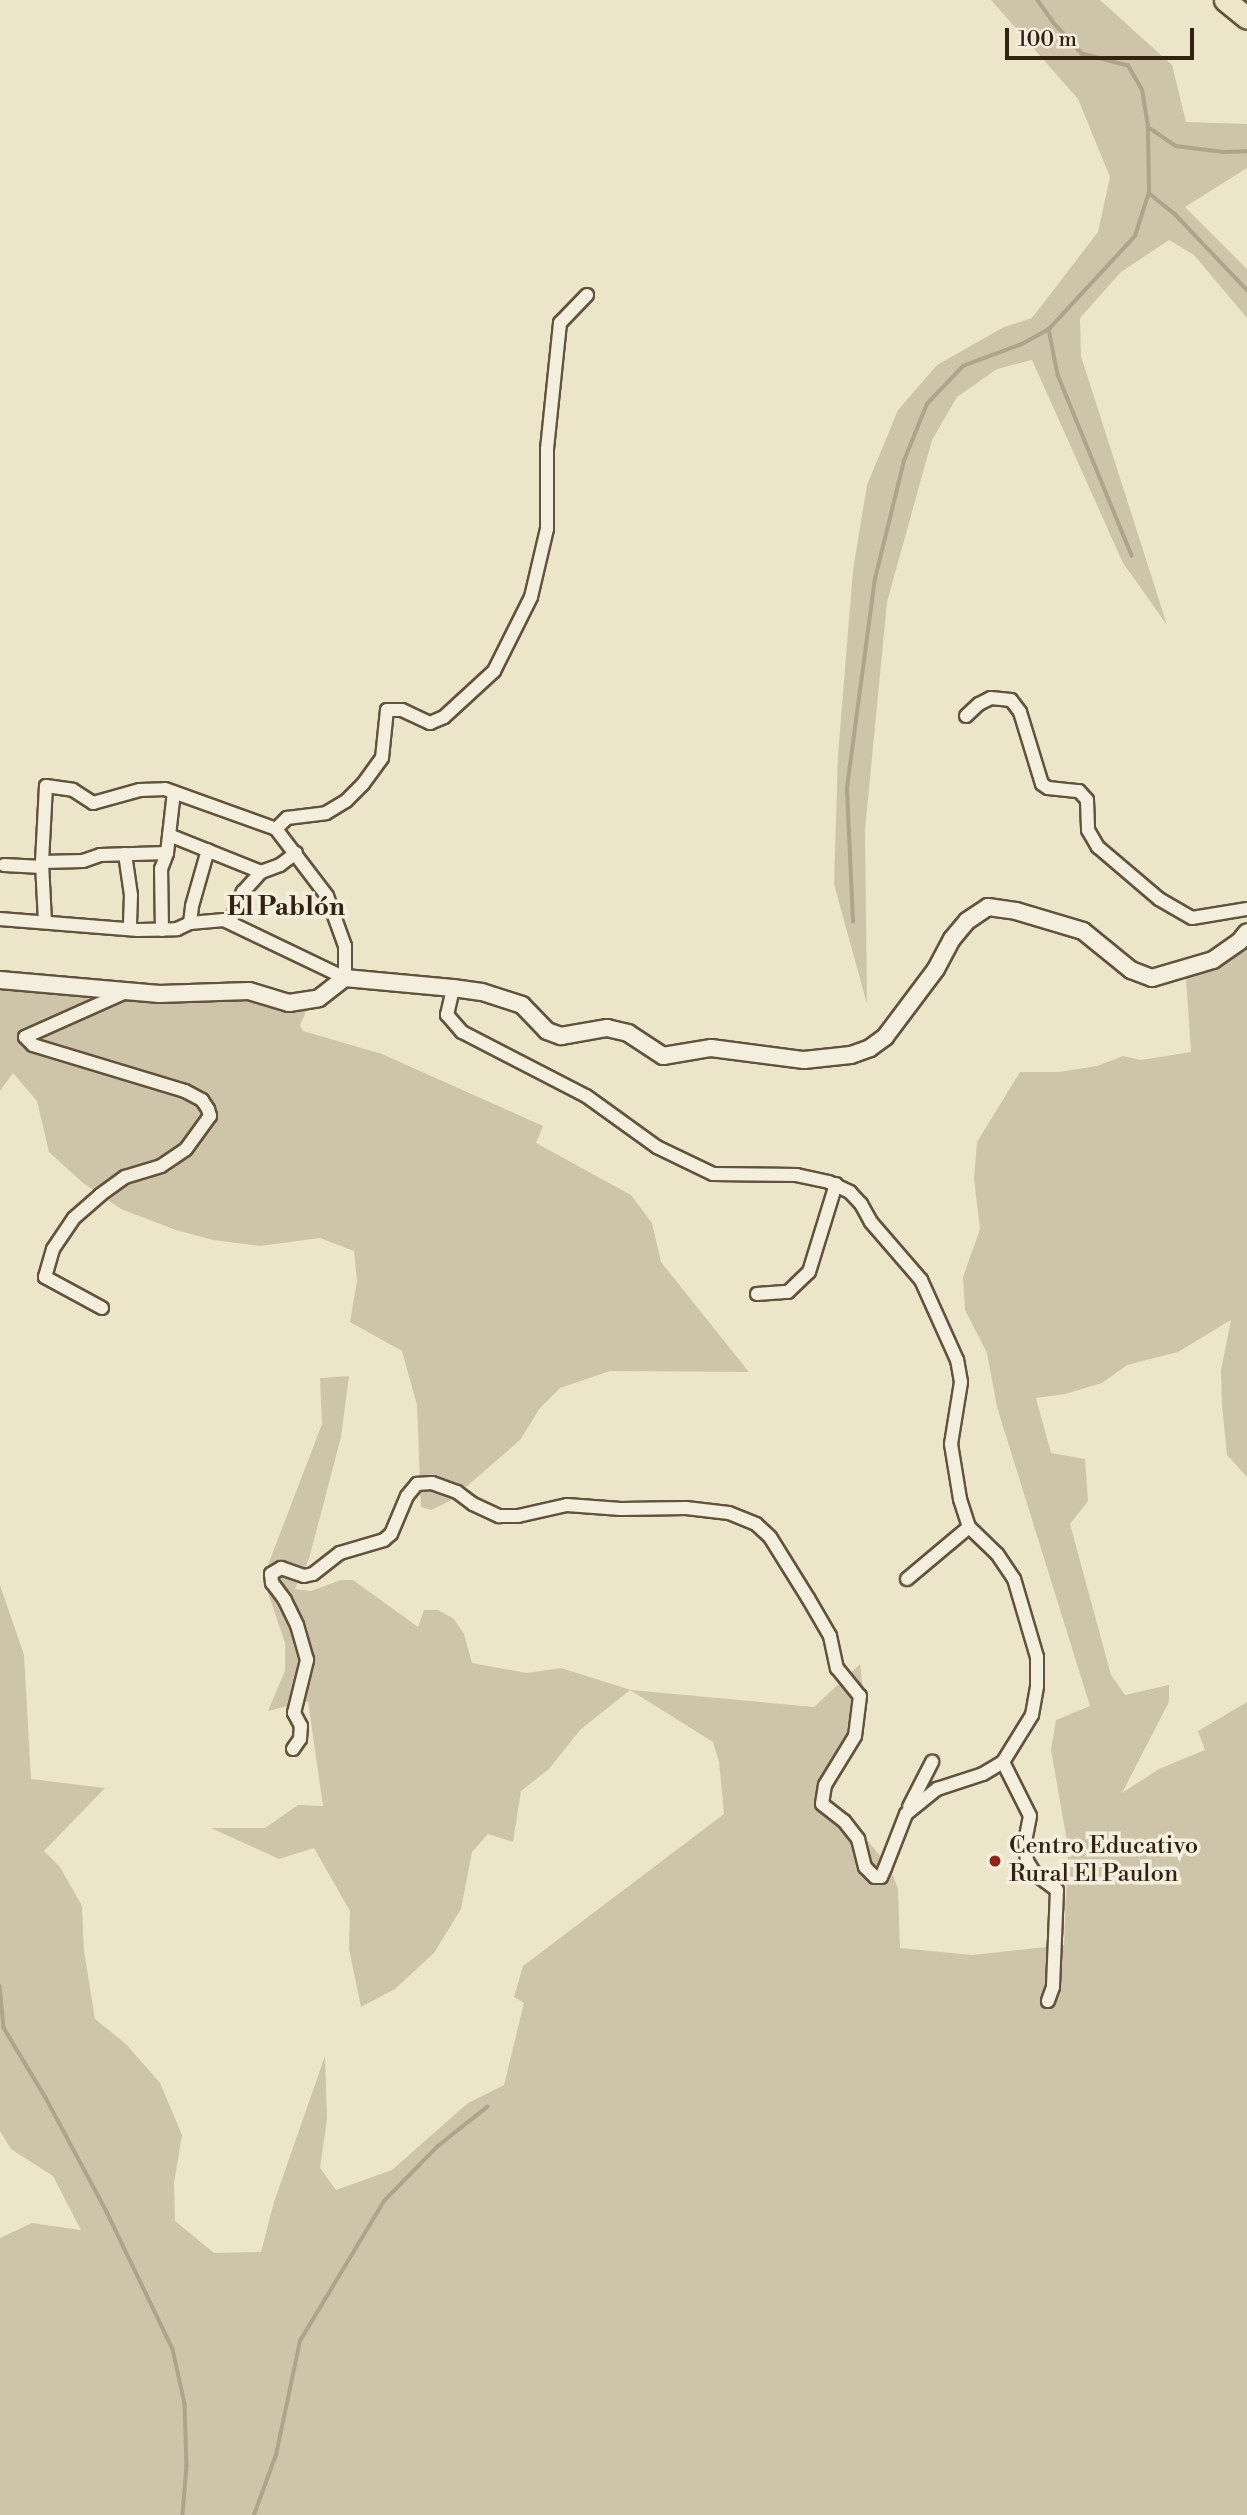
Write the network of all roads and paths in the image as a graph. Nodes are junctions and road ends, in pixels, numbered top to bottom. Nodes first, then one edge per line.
1 (1225, 0) edge
2 (1247, 18) edge
3 (587, 295) dead end
4 (967, 716) dead end
5 (174, 792) junction
6 (276, 829) junction
7 (169, 835) junction
8 (208, 850) junction
9 (167, 853) junction
10 (296, 853) junction
11 (125, 854) junction
12 (42, 864) junction
13 (4, 865) dead end
14 (261, 872) junction
15 (1247, 909) edge
16 (0, 919) edge
17 (45, 922) junction
18 (230, 922) junction
19 (190, 923) junction
20 (130, 929) junction
21 (162, 930) junction
22 (1247, 932) edge
23 (345, 978) junction
24 (0, 980) edge
25 (453, 988) junction
26 (126, 992) junction
27 (836, 1184) junction
28 (757, 1294) dead end
29 (102, 1308) dead end
30 (969, 1527) junction
31 (907, 1579) dead end
32 (293, 1749) dead end
33 (932, 1762) dead end
34 (1003, 1762) junction
35 (906, 1814) junction
36 (1048, 2001) dead end

1 - 2 highway
3 - 6 street
4 - 15 street
5 - 6 street
5 - 7 street
5 - 12 street
6 - 10 street
7 - 8 street
7 - 9 street
8 - 14 street
8 - 19 street
9 - 11 street
9 - 21 street
10 - 14 street
10 - 23 street
11 - 12 street
11 - 20 street
12 - 13 street
12 - 17 street
14 - 18 street
16 - 17 street
17 - 20 street
18 - 19 street
18 - 23 street
19 - 21 street
20 - 21 street
22 - 25 street
23 - 25 street
23 - 26 street
24 - 26 street
25 - 27 street
26 - 29 street
27 - 28 street
27 - 30 street
30 - 31 street
30 - 34 street
32 - 35 street
33 - 35 street
34 - 35 street
34 - 36 street

